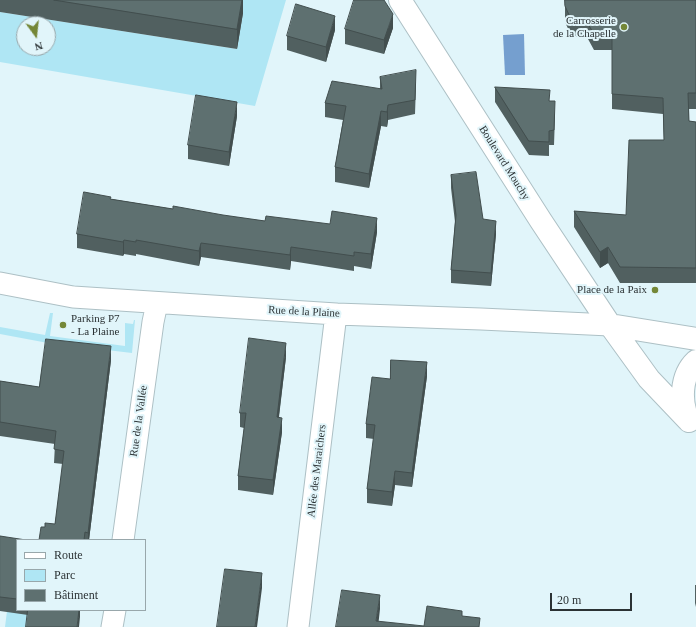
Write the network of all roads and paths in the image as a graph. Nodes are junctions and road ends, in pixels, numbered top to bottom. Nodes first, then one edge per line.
1 (400, 0) edge
2 (0, 282) edge
3 (157, 303) junction
4 (336, 314) junction
5 (610, 325) junction
6 (696, 339) edge
7 (696, 361) edge
8 (692, 426) edge
9 (124, 539) edge
10 (115, 611) edge
11 (112, 627) edge
12 (298, 627) edge

1 - 5 main road, Boulevard Mouchy
2 - 3 street, Rue de la Plaine
3 - 4 street, Rue de la Plaine
3 - 9 street, Rue de la Vallée
4 - 5 street, Rue de la Plaine
4 - 12 street, Allée des Maraichers
5 - 6 main road
5 - 8 main road, Boulevard Mouchy
7 - 8 main road
10 - 11 street

